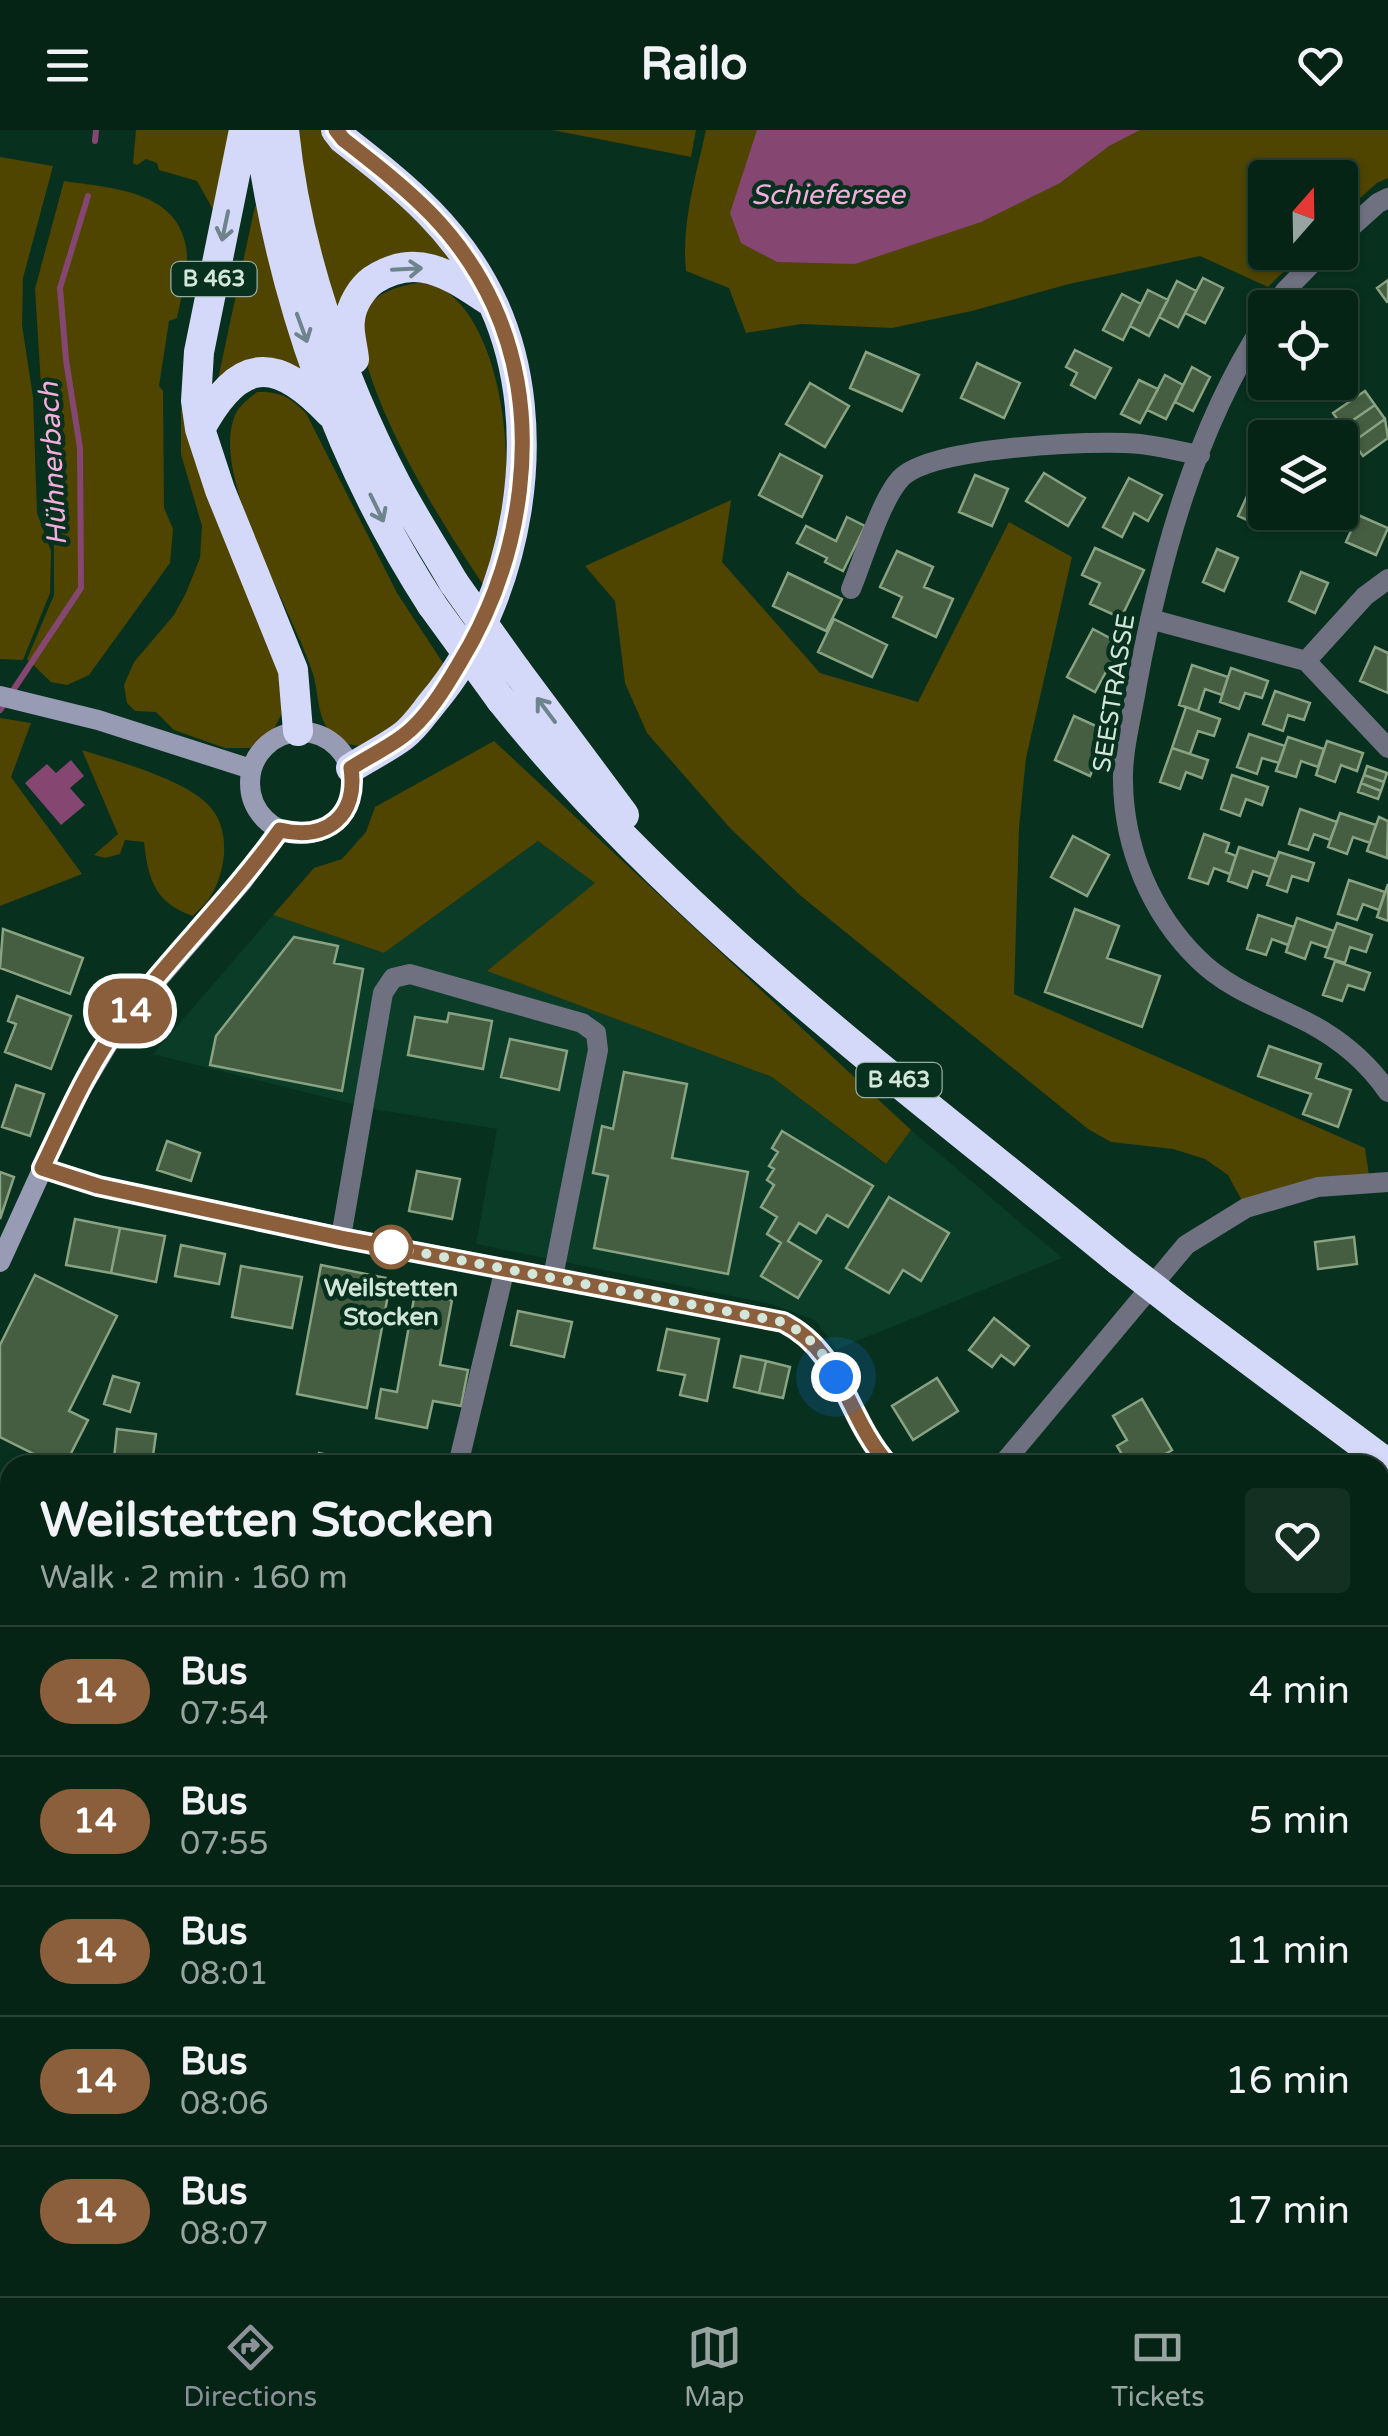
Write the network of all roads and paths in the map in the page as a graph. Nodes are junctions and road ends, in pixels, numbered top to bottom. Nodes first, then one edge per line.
1 (244, 130) edge
2 (259, 130) edge
3 (284, 130) edge
4 (336, 130) edge
5 (1388, 198) edge
6 (1358, 221) edge
7 (1305, 270) edge
8 (1286, 290) edge
9 (493, 304) junction
10 (1248, 353) edge
11 (347, 410) junction
12 (200, 429) junction
13 (1200, 455) junction
14 (1388, 579) edge
15 (851, 589) dead end
16 (443, 594) junction
17 (1150, 619) junction
18 (1306, 661) junction
19 (0, 696) edge
20 (298, 731) junction
21 (1388, 748) edge
22 (251, 768) junction
23 (351, 768) junction
24 (280, 830) junction
25 (682, 894) junction
26 (1388, 1092) edge
27 (42, 1168) junction
28 (1388, 1182) edge
29 (341, 1238) junction
30 (0, 1262) edge
31 (504, 1268) junction
32 (553, 1277) junction
33 (460, 1455) edge
34 (880, 1455) edge
35 (1010, 1455) edge
36 (1376, 1455) edge

1 -> 12 highway, B 463
2 -> 11 highway, B 463
3 - 11 highway, B 463
4 - 9 highway
5 - 6 street
7 - 8 street
11 -> 9 highway, B 463
9 - 23 highway
10 - 13 street, SEESTRASSE
11 - 12 highway, B 463
11 - 16 highway, B 463
12 - 20 highway
13 - 15 street
13 - 17 street, SEESTRASSE
14 - 18 street
25 -> 16 highway, B 463, bridge
16 - 25 highway, B 463, bridge
17 - 18 street
17 - 26 street, SEESTRASSE
18 - 21 street
19 - 22 main road
20 - 22 main road
20 - 23 main road
22 - 24 main road
23 - 24 main road
24 - 27 main road
25 - 36 highway, B 463, bridge
27 - 29 street
27 - 30 main road
28 - 35 street
29 - 31 street
29 - 32 street
31 - 32 street
31 - 33 street
32 - 34 street

